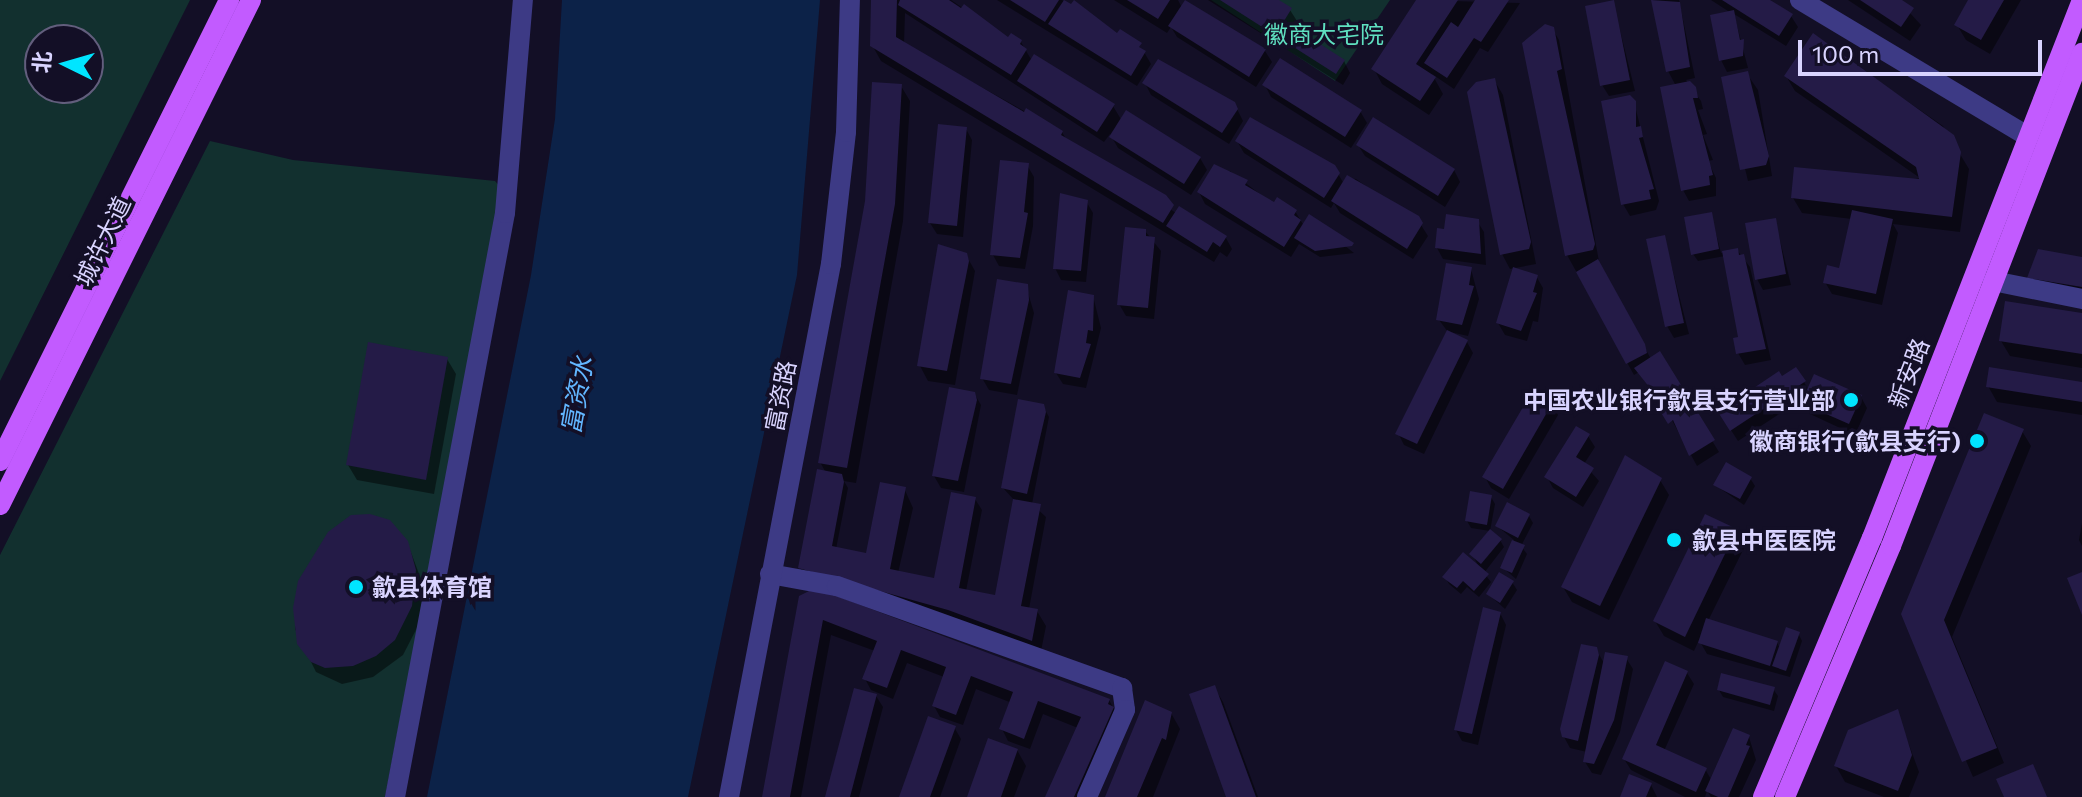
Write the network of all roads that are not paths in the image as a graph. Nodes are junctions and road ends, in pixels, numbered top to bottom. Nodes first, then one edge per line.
1 (229, 0) edge
2 (251, 0) edge
3 (523, 0) edge
4 (850, 0) edge
5 (1800, 0) edge
6 (2082, 0) edge
7 (2082, 53) edge
8 (2027, 136) junction
9 (1993, 281) junction
10 (2082, 299) edge
11 (0, 461) edge
12 (0, 505) edge
13 (770, 574) junction
14 (395, 797) edge
15 (729, 797) edge
16 (1087, 797) edge
17 (1763, 797) edge
18 (1785, 797) edge

1 - 11 main road, 城许大道
2 - 12 main road, 城许大道
3 - 14 street
4 - 13 street, 富资路
5 - 8 street
6 - 8 main road, 新安路
7 - 9 main road, 新安路
8 - 17 main road, 新安路
9 - 10 street
9 - 18 main road, 新安路
13 - 15 street, 富资路
13 - 16 street

